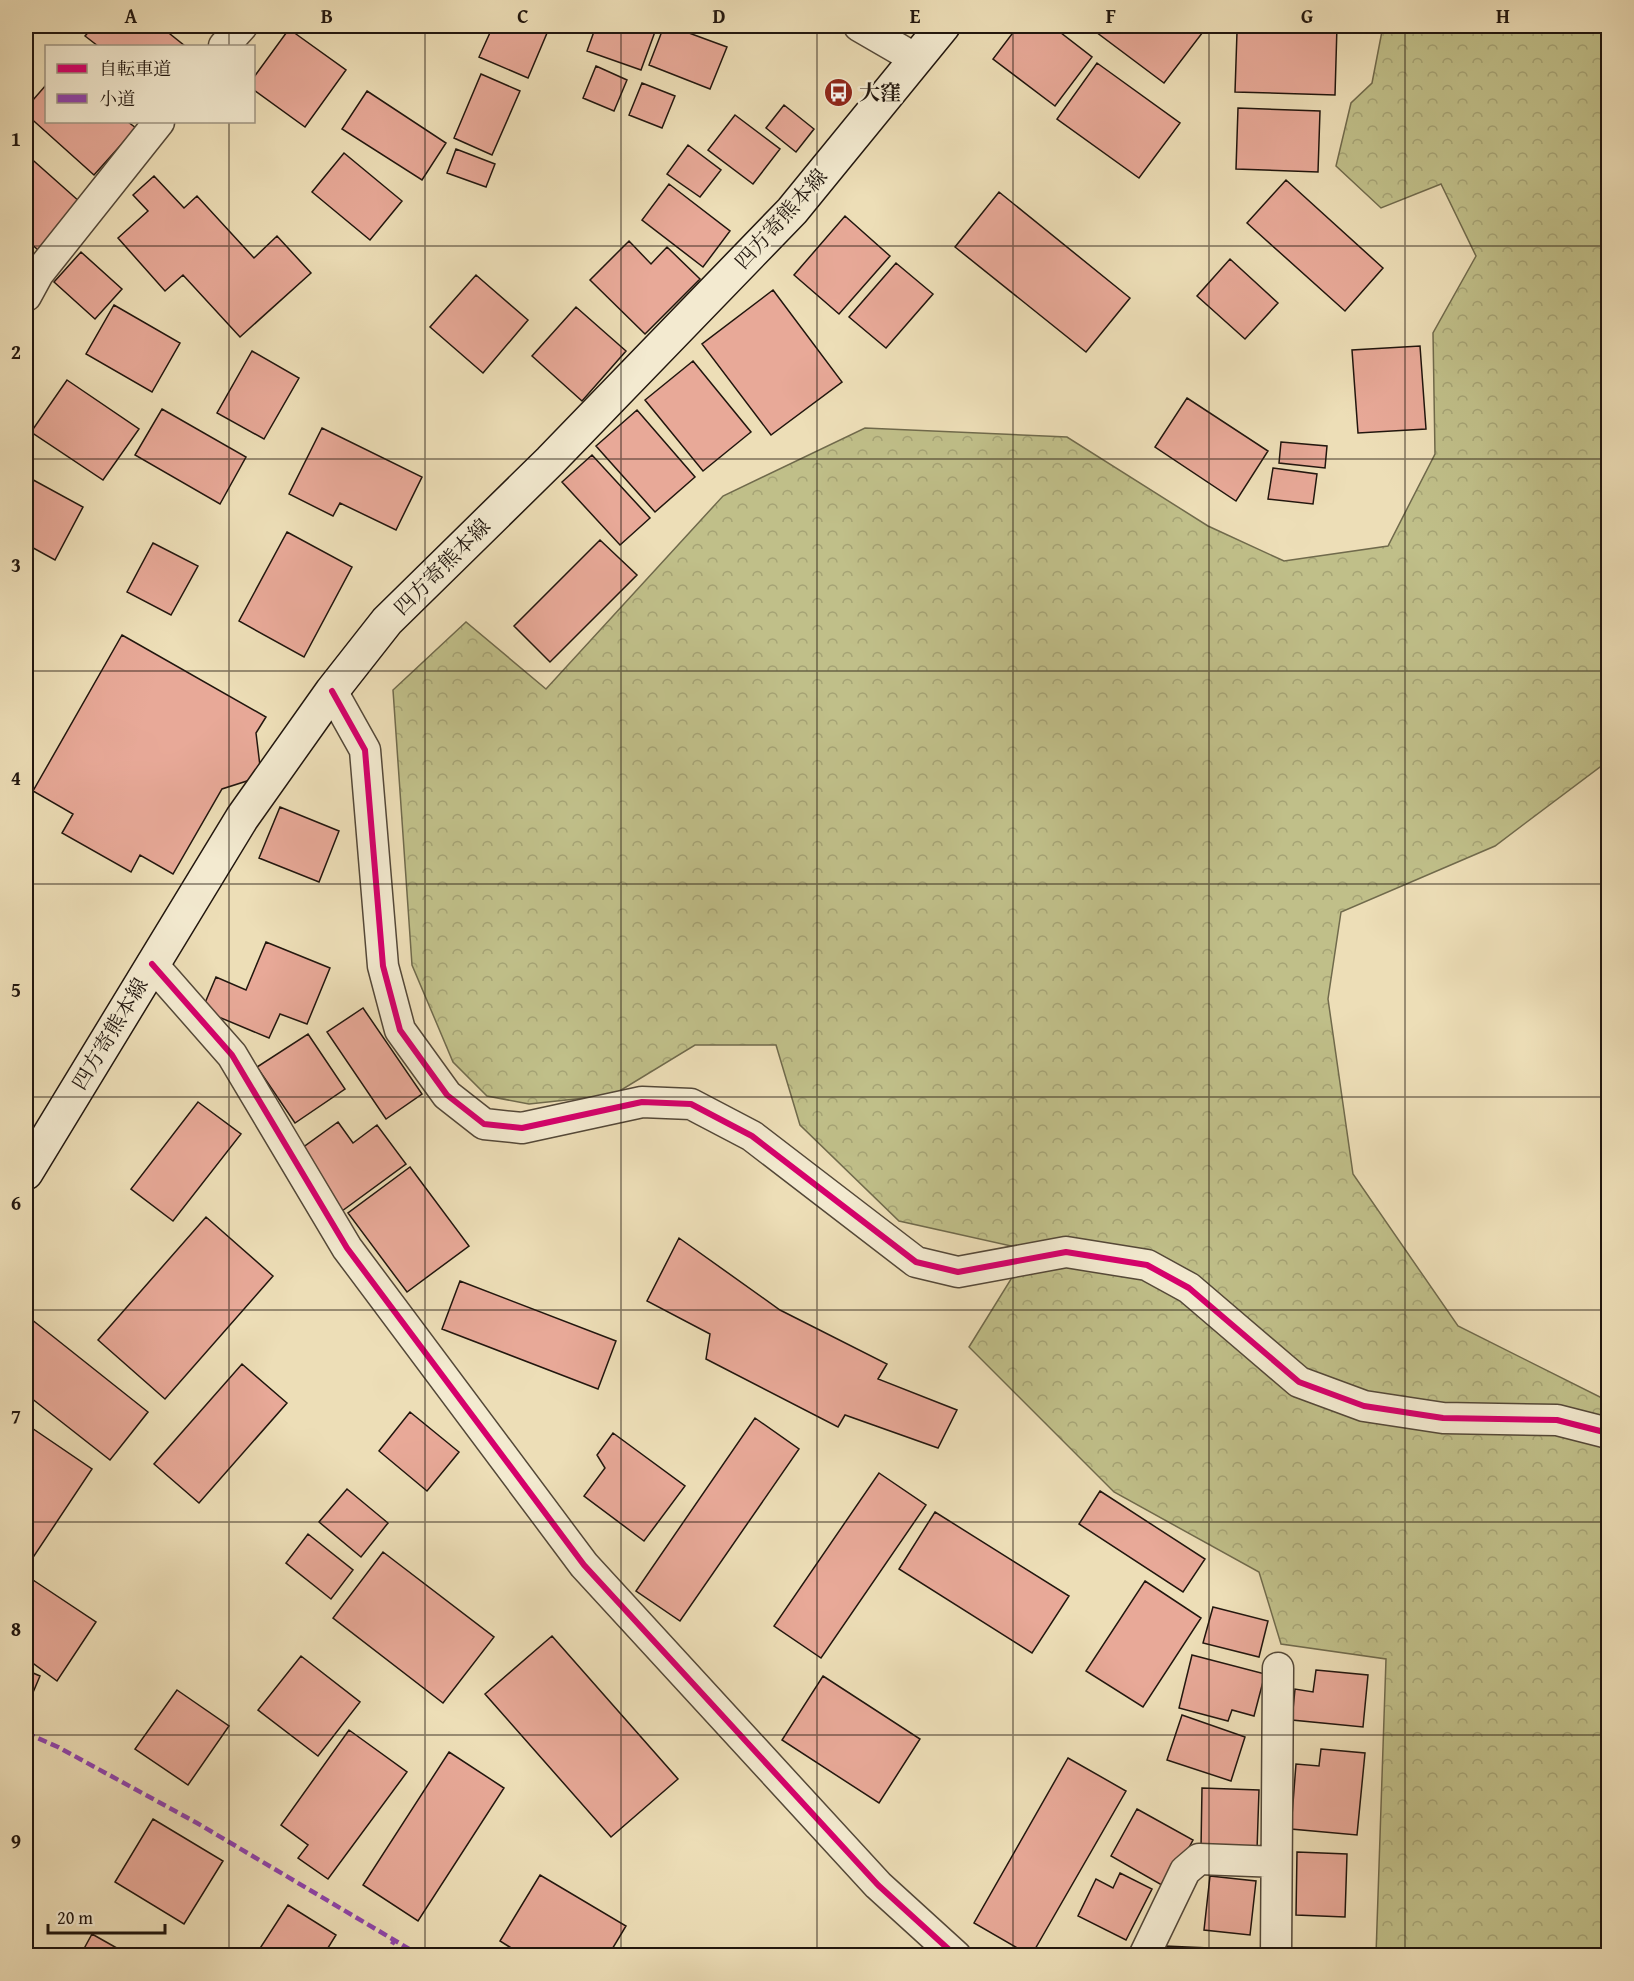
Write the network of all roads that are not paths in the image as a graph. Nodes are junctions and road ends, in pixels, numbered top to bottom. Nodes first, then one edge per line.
1 (242, 26) edge
2 (859, 26) edge
3 (943, 26) edge
4 (225, 45) edge
5 (916, 59) junction
6 (158, 123) edge
7 (26, 296) edge
8 (332, 691) junction
9 (152, 964) junction
10 (26, 1173) edge
11 (1608, 1433) edge
12 (1278, 1668) dead end
13 (1276, 1862) junction
14 (956, 1956) edge
15 (1144, 1956) edge
16 (1276, 1956) edge

1 - 4 street
2 - 5 street
3 - 5 main road, 四方寄熊本線
5 - 8 main road, 四方寄熊本線
6 - 7 street
8 - 9 main road, 四方寄熊本線
8 - 11 street
9 - 10 main road, 四方寄熊本線
9 - 14 street
12 - 13 street
13 - 15 street
13 - 16 street

